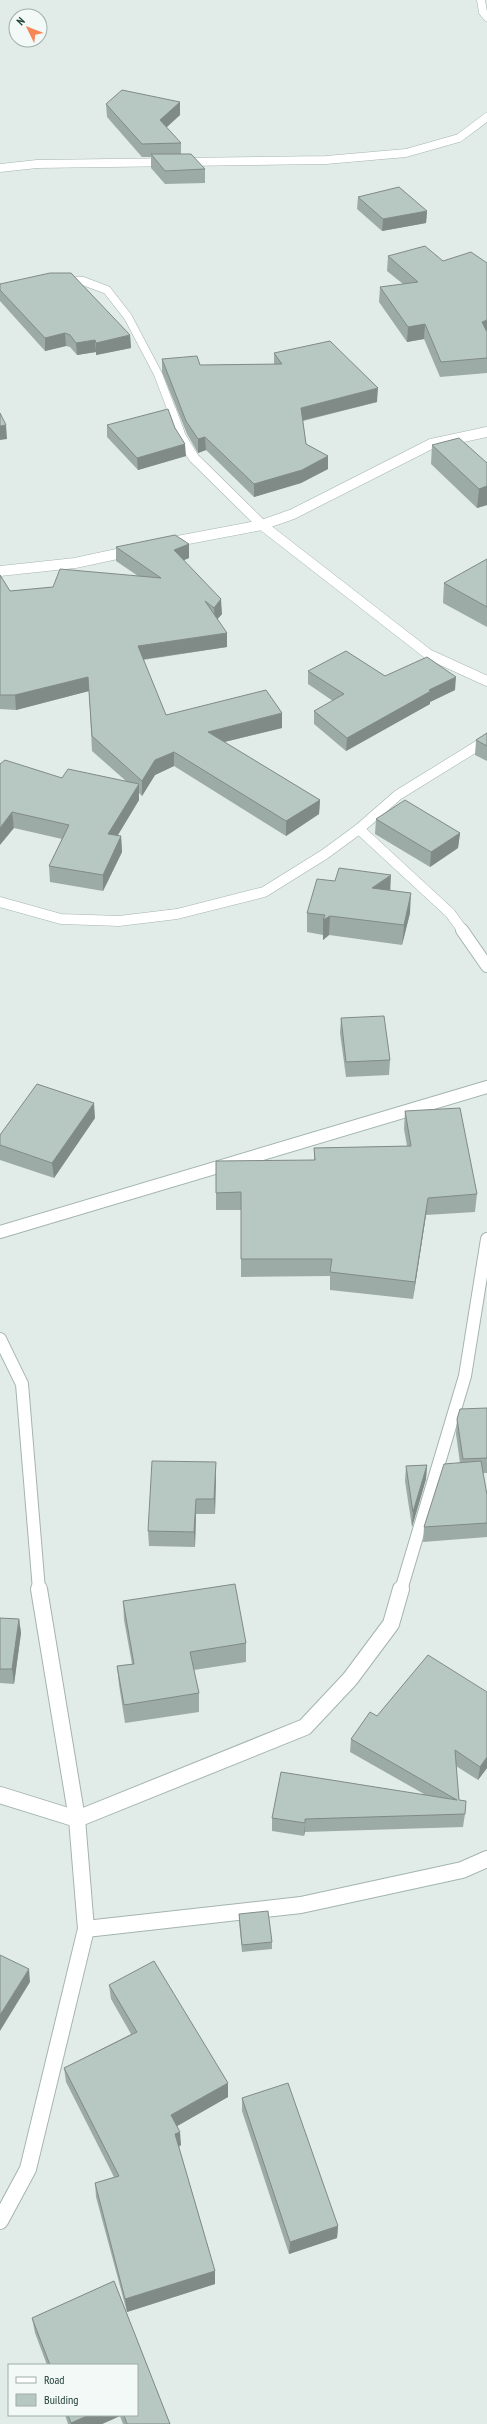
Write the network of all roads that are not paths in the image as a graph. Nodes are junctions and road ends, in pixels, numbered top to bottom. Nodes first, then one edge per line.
1 (481, 0) edge
2 (487, 16) edge
3 (487, 117) edge
4 (0, 168) edge
5 (52, 282) edge
6 (487, 432) edge
7 (262, 524) junction
8 (158, 545) edge
9 (143, 548) edge
10 (0, 571) edge
11 (487, 681) edge
12 (487, 740) edge
13 (359, 829) junction
14 (0, 902) edge
15 (487, 966) edge
16 (487, 1087) edge
17 (0, 1232) edge
18 (487, 1239) edge
19 (0, 1339) edge
20 (0, 1795) edge
21 (77, 1819) junction
22 (487, 1859) edge
23 (86, 1928) junction
24 (0, 2221) edge

1 - 2 street
3 - 4 street
5 - 7 street
6 - 7 street
7 - 8 street
7 - 11 street
9 - 10 street
12 - 13 street
13 - 14 street
13 - 15 street
16 - 17 street
18 - 21 street
19 - 21 street
20 - 21 street
21 - 23 street
22 - 23 street
23 - 24 street

